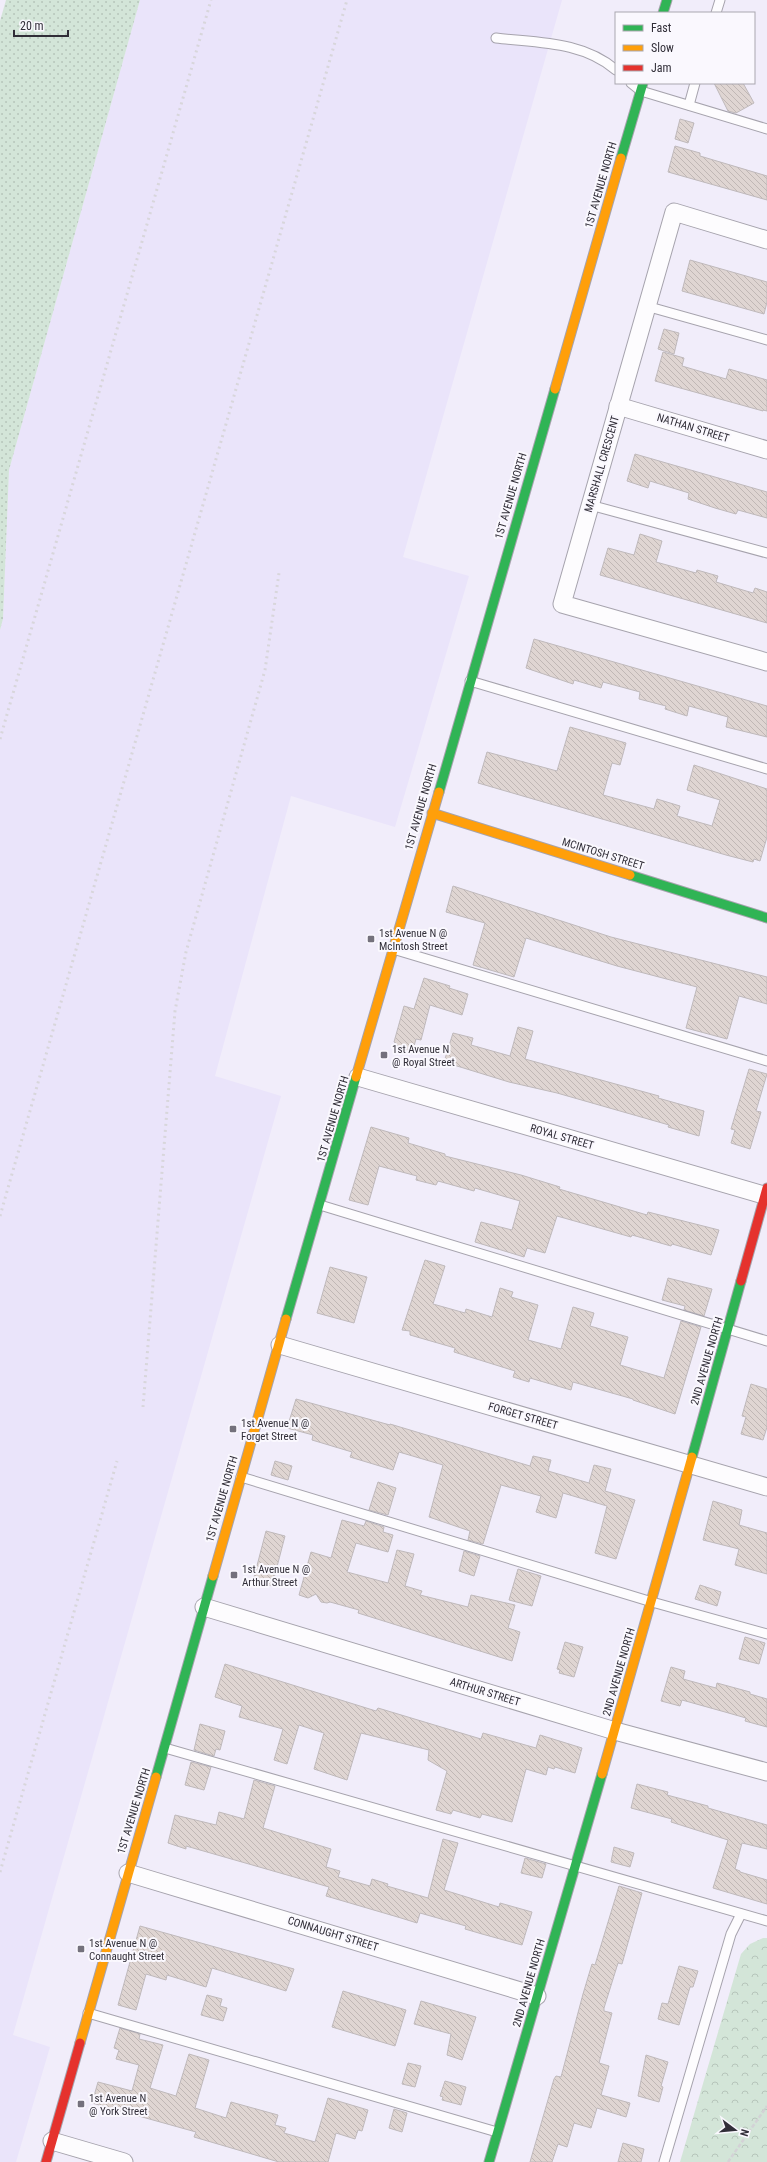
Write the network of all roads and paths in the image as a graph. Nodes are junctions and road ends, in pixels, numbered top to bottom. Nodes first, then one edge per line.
1 (667, 0) edge
2 (720, 0) edge
3 (663, 12) edge
4 (716, 12) edge
5 (496, 38) dead end
6 (615, 69) edge
7 (695, 84) edge
8 (642, 87) edge
9 (689, 105) junction
10 (767, 129) edge
11 (767, 240) edge
12 (646, 306) junction
13 (767, 340) edge
14 (618, 406) junction
15 (767, 450) edge
16 (590, 505) junction
17 (767, 553) edge
18 (767, 662) edge
19 (470, 682) junction
20 (767, 769) edge
21 (432, 813) junction
22 (767, 918) edge
23 (393, 949) junction
24 (767, 1062) edge
25 (358, 1077) junction
26 (766, 1193) edge
27 (320, 1205) junction
28 (728, 1330) junction
29 (767, 1341) edge
30 (280, 1345) junction
31 (690, 1464) junction
32 (241, 1477) junction
33 (767, 1487) edge
34 (652, 1602) junction
35 (204, 1607) junction
36 (767, 1634) edge
37 (615, 1731) junction
38 (165, 1748) junction
39 (767, 1772) edge
40 (575, 1867) junction
41 (128, 1873) junction
42 (741, 1914) junction
43 (767, 1921) edge
44 (537, 1996) junction
45 (88, 2013) junction
46 (767, 2106) edge
47 (497, 2132) junction
48 (52, 2141) junction
49 (46, 2162) edge
50 (124, 2162) edge
51 (488, 2162) edge
52 (664, 2162) edge
53 (728, 2162) edge

1 - 3 main road
2 - 4 lane
5 - 6 lane
7 - 9 lane
8 - 9 lane
8 - 19 main road, 1ST AVENUE NORTH
9 - 10 lane
11 - 12 street, MARSHALL CRESCENT
12 - 13 lane
12 - 14 street, MARSHALL CRESCENT
14 - 15 street, NATHAN STREET
14 - 16 street, MARSHALL CRESCENT
16 - 17 lane
16 - 18 street, MARSHALL CRESCENT
19 - 20 lane
19 - 21 main road, 1ST AVENUE NORTH
21 - 22 main road, MCINTOSH STREET
21 - 23 main road, 1ST AVENUE NORTH
23 - 24 lane
23 - 25 main road, 1ST AVENUE NORTH
25 - 26 street, ROYAL STREET
25 - 27 main road, 1ST AVENUE NORTH
26 - 28 main road, 2ND AVENUE NORTH
27 - 28 lane
27 - 30 main road, 1ST AVENUE NORTH
28 - 29 lane
28 - 31 main road, 2ND AVENUE NORTH
30 - 31 street, FORGET STREET
30 - 32 main road, 1ST AVENUE NORTH
31 - 33 street, FORGET STREET
31 - 34 main road, 2ND AVENUE NORTH
32 - 34 lane
32 - 35 main road, 1ST AVENUE NORTH
34 - 36 lane
34 - 37 main road, 2ND AVENUE NORTH
35 - 37 street, ARTHUR STREET
35 - 38 main road, 1ST AVENUE NORTH
37 - 39 street, ARTHUR STREET
37 - 40 main road, 2ND AVENUE NORTH
38 - 40 lane
38 - 41 main road, 1ST AVENUE NORTH
40 - 42 lane
40 - 44 main road, 2ND AVENUE NORTH
41 - 44 street, CONNAUGHT STREET
41 - 45 main road, 1ST AVENUE NORTH
42 - 43 lane
42 - 52 lane
44 - 47 main road, 2ND AVENUE NORTH
45 - 47 lane
45 - 48 main road, 1ST AVENUE NORTH
46 - 53 path
47 - 51 main road, 2ND AVENUE NORTH
48 - 49 main road, 1ST AVENUE NORTH
48 - 50 street

